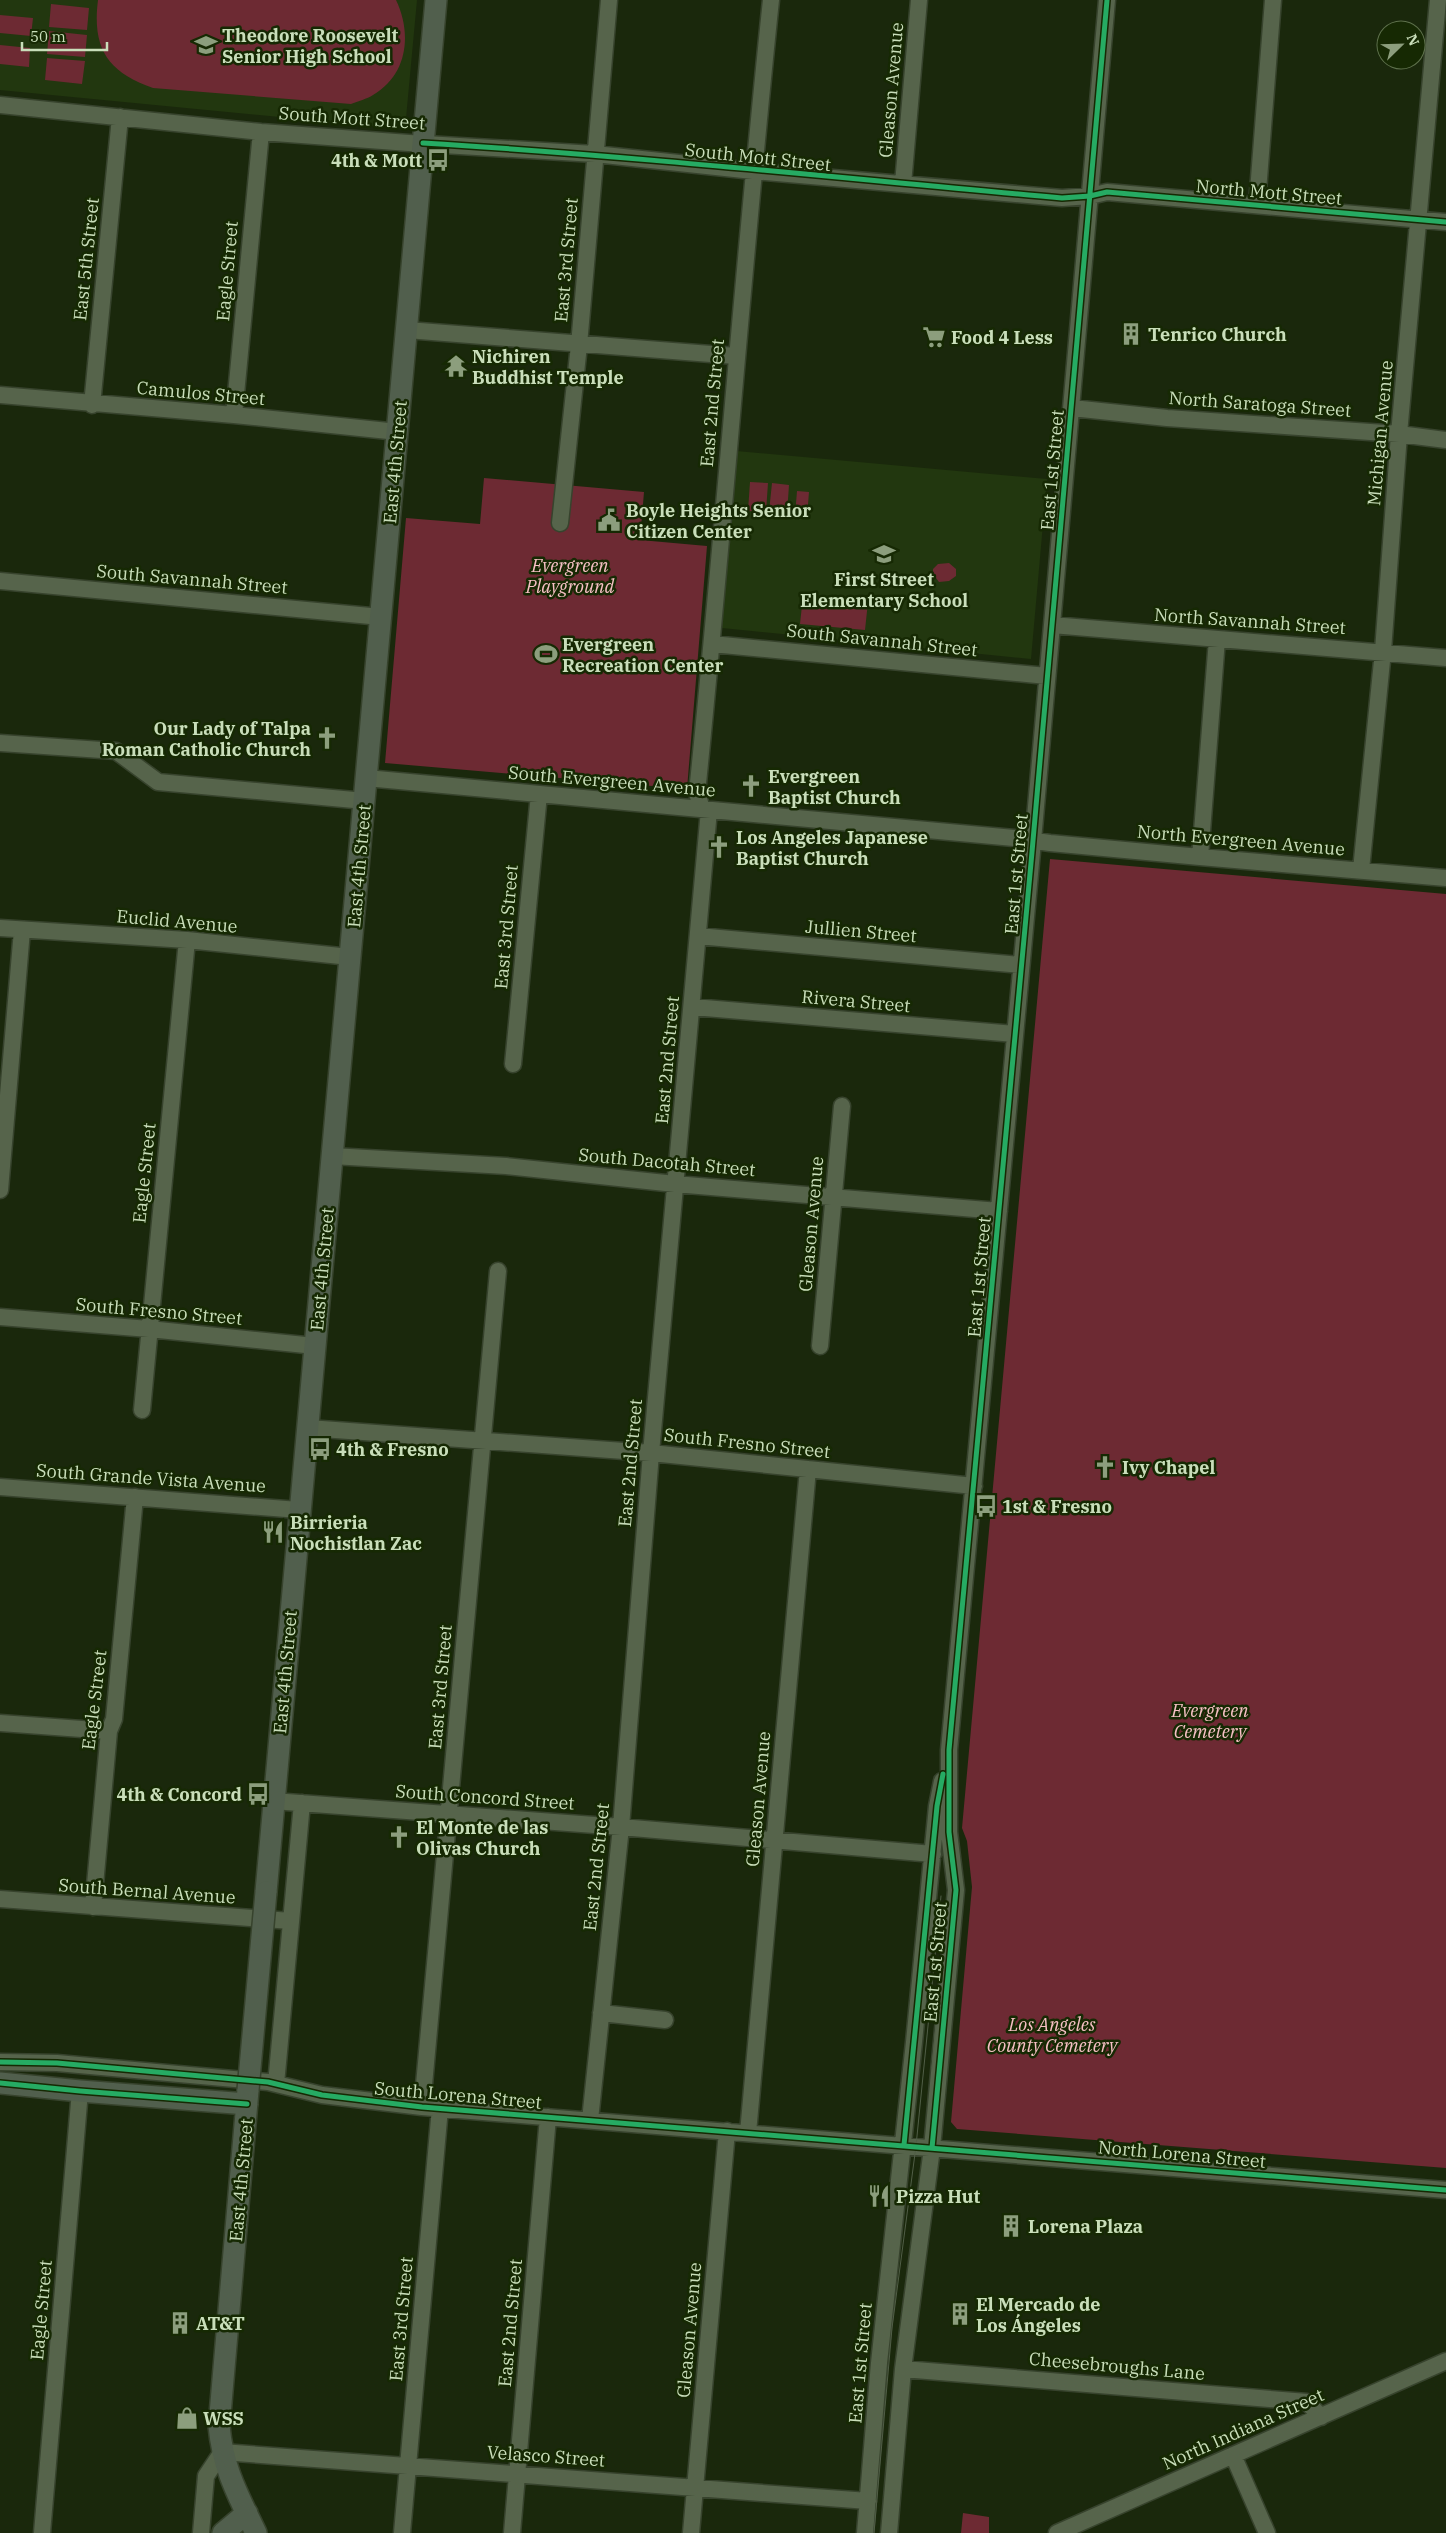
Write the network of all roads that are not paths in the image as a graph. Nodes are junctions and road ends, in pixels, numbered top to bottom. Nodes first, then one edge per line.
1 (436, 0) edge
2 (609, 0) edge
3 (771, 0) edge
4 (919, 0) edge
5 (1107, 0) edge
6 (1273, 0) edge
7 (1436, 1) edge
8 (0, 105) edge
9 (120, 117) junction
10 (261, 132) junction
11 (423, 143) junction
12 (595, 154) junction
13 (753, 171) junction
14 (903, 184) junction
15 (1090, 196) junction
16 (1257, 204) junction
17 (1420, 219) junction
18 (1446, 222) edge
19 (407, 330) junction
20 (579, 345) junction
21 (736, 356) junction
22 (0, 395) edge
23 (92, 405) junction
24 (1072, 408) junction
25 (234, 415) junction
26 (398, 432) junction
27 (1399, 434) junction
28 (1446, 440) edge
29 (560, 523) dead end
30 (0, 582) edge
31 (381, 617) junction
32 (1052, 625) junction
33 (1217, 640) junction
34 (712, 644) junction
35 (1383, 652) junction
36 (1446, 658) edge
37 (1047, 676) junction
38 (0, 743) edge
39 (366, 778) junction
40 (539, 794) junction
41 (365, 801) junction
42 (706, 810) junction
43 (1033, 840) junction
44 (1200, 858) junction
45 (1361, 870) junction
46 (1446, 878) edge
47 (0, 928) edge
48 (22, 930) junction
49 (698, 936) junction
50 (187, 940) junction
51 (350, 957) junction
52 (1022, 966) junction
53 (693, 1007) junction
54 (1016, 1034) junction
55 (513, 1064) dead end
56 (842, 1106) dead end
57 (332, 1156) junction
58 (675, 1184) junction
59 (0, 1190) edge
60 (832, 1197) junction
61 (999, 1211) junction
62 (498, 1270) dead end
63 (0, 1317) edge
64 (149, 1329) junction
65 (314, 1346) junction
66 (820, 1346) dead end
67 (142, 1410) dead end
68 (308, 1428) junction
69 (482, 1442) junction
70 (651, 1453) junction
71 (808, 1469) junction
72 (974, 1486) junction
73 (0, 1487) edge
74 (135, 1497) junction
75 (299, 1510) junction
76 (0, 1723) edge
77 (109, 1731) junction
78 (949, 1750) junction
79 (273, 1801) junction
80 (302, 1803) junction
81 (449, 1814) junction
82 (621, 1827) junction
83 (774, 1840) junction
84 (933, 1854) junction
85 (0, 1899) edge
86 (93, 1907) junction
87 (291, 1921) junction
88 (601, 2013) junction
89 (665, 2020) dead end
90 (0, 2062) edge
91 (0, 2082) edge
92 (276, 2084) junction
93 (80, 2091) junction
94 (248, 2097) junction
95 (422, 2106) junction
96 (440, 2108) junction
97 (548, 2117) junction
98 (590, 2120) junction
99 (727, 2131) junction
100 (748, 2133) junction
101 (917, 2146) junction
102 (1446, 2190) edge
103 (1446, 2361) edge
104 (903, 2369) junction
105 (1321, 2417) junction
106 (222, 2452) junction
107 (1233, 2455) junction
108 (408, 2466) junction
109 (517, 2474) junction
110 (695, 2486) junction
111 (868, 2501) junction
112 (247, 2513) junction
113 (42, 2533) edge
114 (201, 2533) edge
115 (223, 2533) edge
116 (256, 2533) edge
117 (402, 2533) edge
118 (512, 2533) edge
119 (691, 2533) edge
120 (865, 2533) edge
121 (889, 2533) edge
122 (1056, 2533) edge
123 (1267, 2533) edge

1 - 11 main road, East 4th Street
2 - 12 street, East 3rd Street
3 - 13 street, East 2nd Street
4 - 14 street, Gleason Avenue
5 - 15 street, East 1st Street
6 - 16 street
7 - 17 street, Michigan Avenue
8 - 9 street, South Mott Street
9 - 10 street, South Mott Street
9 - 23 street, East 5th Street
10 - 11 street, South Mott Street
10 - 25 street, Eagle Street
11 - 12 street, South Mott Street
11 - 19 main road, East 4th Street
12 - 13 street, South Mott Street
12 - 20 street, East 3rd Street
13 - 14 street, South Mott Street
13 - 21 street, East 2nd Street
14 - 15 street, South Mott Street
15 - 16 street, North Mott Street
15 - 24 street, East 1st Street
16 - 17 street, North Mott Street
17 - 18 street, North Mott Street
17 - 27 street, Michigan Avenue
19 - 20 street
19 - 26 main road, East 4th Street
20 - 21 street
20 - 29 street, East 3rd Street
21 - 34 street, East 2nd Street
22 - 23 street, Camulos Street
23 - 25 street, Camulos Street
24 - 27 street, North Saratoga Street
24 - 32 street, East 1st Street
25 - 26 street, Camulos Street
26 - 31 main road, East 4th Street
27 - 28 street, North Saratoga Street
27 - 35 street, Michigan Avenue
30 - 31 street, South Savannah Street
31 - 39 main road, East 4th Street
32 - 33 street, North Savannah Street
32 - 37 street, East 1st Street
33 - 35 street, North Savannah Street
33 - 44 street
34 - 37 street, South Savannah Street
34 - 42 street, East 2nd Street
35 - 36 street, North Savannah Street
35 - 45 street, Michigan Avenue
37 - 43 street, East 1st Street
38 - 41 street
39 - 40 street, South Evergreen Avenue
39 - 41 main road, East 4th Street
40 - 42 street, South Evergreen Avenue
40 - 55 street, East 3rd Street
41 - 51 main road, East 4th Street
42 - 43 street, South Evergreen Avenue
42 - 49 street, East 2nd Street
43 - 44 street, North Evergreen Avenue
43 - 52 street, East 1st Street
44 - 45 street, North Evergreen Avenue
45 - 46 street, North Evergreen Avenue
47 - 48 street, Euclid Avenue
48 - 50 street, Euclid Avenue
48 - 59 street
49 - 52 street, Jullien Street
49 - 53 street, East 2nd Street
50 - 51 street, Euclid Avenue
50 - 64 street, Eagle Street
51 - 57 main road, East 4th Street
52 - 54 street, East 1st Street
53 - 54 street, Rivera Street
53 - 58 street, East 2nd Street
54 - 61 street, East 1st Street
56 - 60 street, Gleason Avenue
57 - 58 street, South Dacotah Street
57 - 65 main road, East 4th Street
58 - 60 street, South Dacotah Street
58 - 70 street, East 2nd Street
60 - 61 street, South Dacotah Street
60 - 66 street, Gleason Avenue
61 - 72 street, East 1st Street
62 - 69 street, East 3rd Street
63 - 64 street, South Fresno Street
64 - 65 street, South Fresno Street
64 - 67 street, Eagle Street
65 - 68 main road, East 4th Street
68 - 69 street, South Fresno Street
68 - 75 main road, East 4th Street
69 - 70 street, South Fresno Street
69 - 81 street, East 3rd Street
70 - 71 street, South Fresno Street
70 - 82 street, East 2nd Street
71 - 72 street, South Fresno Street
71 - 83 street, Gleason Avenue
72 - 78 street, East 1st Street
73 - 74 street, South Grande Vista Avenue
74 - 75 street, South Grande Vista Avenue
74 - 77 street, Eagle Street
75 - 79 main road, East 4th Street
76 - 77 street
77 - 86 street, Eagle Street
78 - 84 street, East 1st Street
78 - 101 street, East 1st Street
79 - 80 street, South Concord Street
79 - 94 main road, East 4th Street, bridge
80 - 81 street, South Concord Street
80 - 87 street
81 - 82 street, South Concord Street
81 - 95 street, East 3rd Street
82 - 83 street, South Concord Street
82 - 88 street, East 2nd Street
83 - 84 street, South Concord Street
83 - 100 street, Gleason Avenue
84 - 101 street, East 1st Street
85 - 86 street, South Bernal Avenue
86 - 87 street, South Bernal Avenue
87 - 92 street
88 - 89 street
88 - 98 street, East 2nd Street
90 - 92 street, South Lorena Street
91 - 93 main road
92 - 95 street, South Lorena Street
93 - 94 main road
93 - 113 street, Eagle Street
94 - 106 main road, East 4th Street
95 - 96 street, South Lorena Street
96 - 97 street, South Lorena Street
96 - 108 street, East 3rd Street
97 - 98 street, South Lorena Street
97 - 109 street, East 2nd Street
98 - 99 street, South Lorena Street
99 - 100 street, South Lorena Street
99 - 110 street, Gleason Avenue
100 - 101 street, South Lorena Street
101 - 102 street, North Lorena Street
101 - 104 street, East 1st Street
101 - 111 street, East 1st Street
103 - 105 street, North Indiana Street
104 - 105 street, Cheesebroughs Lane
104 - 121 street, East 1st Street
105 - 107 street, North Indiana Street
106 - 108 street, Velasco Street
106 - 112 main road, East 4th Street
106 - 114 street
107 - 122 street, North Indiana Street
107 - 123 street
108 - 109 street, Velasco Street
108 - 117 street, East 3rd Street
109 - 110 street, Velasco Street
109 - 118 street, East 2nd Street
110 - 111 street, Velasco Street
110 - 119 street, Gleason Avenue
111 - 120 street, East 1st Street
112 - 115 main road
112 - 116 main road, East 4th Street

